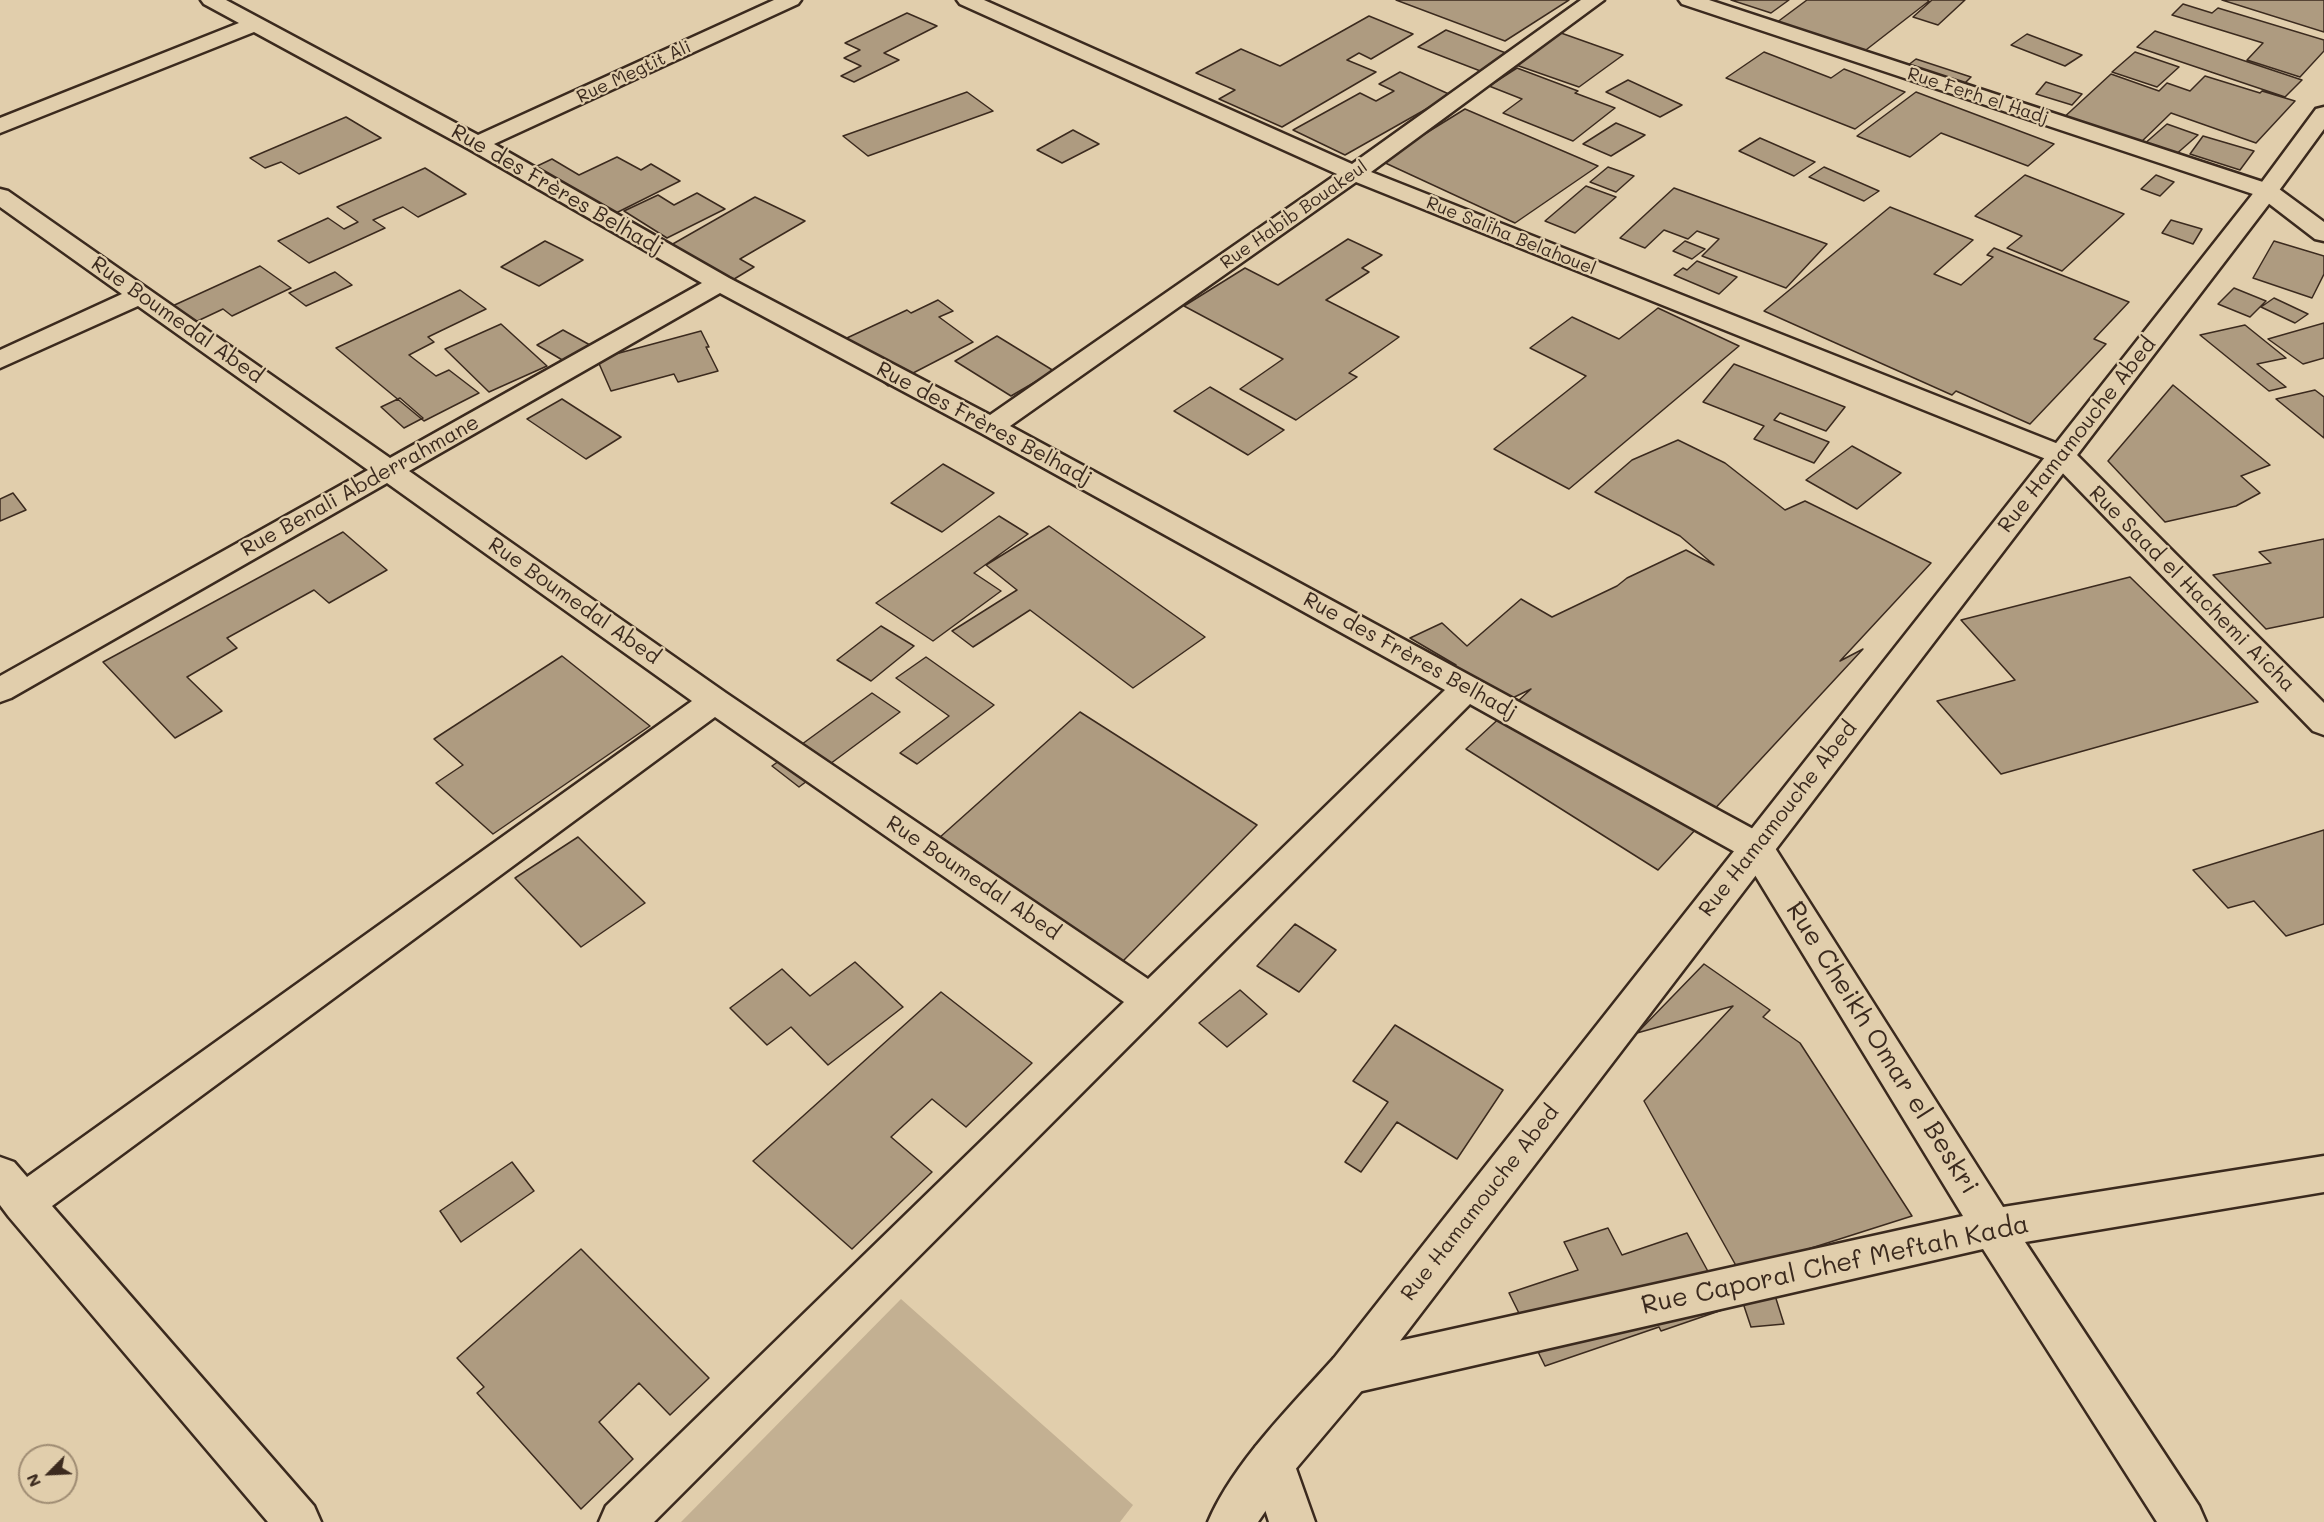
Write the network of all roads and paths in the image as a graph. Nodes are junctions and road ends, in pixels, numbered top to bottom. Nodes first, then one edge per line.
1 (212, 0) edge
2 (791, 0) edge
3 (968, 0) edge
4 (1594, 0) edge
5 (1689, 0) edge
6 (255, 24) junction
7 (2324, 114) edge
8 (0, 126) edge
9 (477, 144) junction
10 (1354, 173) junction
11 (2267, 192) junction
12 (0, 196) edge
13 (2324, 234) edge
14 (720, 283) junction
15 (141, 295) junction
16 (0, 360) edge
17 (991, 427) junction
18 (2061, 455) junction
19 (389, 470) junction
20 (1468, 687) junction
21 (0, 690) edge
22 (715, 701) junction
23 (2324, 723) edge
24 (1756, 847) junction
25 (1152, 1001) junction
26 (2324, 1174) edge
27 (12, 1190) edge
28 (1993, 1228) junction
29 (1349, 1373) junction
30 (1272, 1462) junction
31 (298, 1522) edge
32 (622, 1522) edge
33 (1231, 1522) edge
34 (1292, 1522) edge
35 (2183, 1522) edge

1 - 6 street, Rue des Frères Belhadj
2 - 9 street, Rue Megtit Ali
3 - 10 street, Rue Saliha Belahouel
4 - 10 street, Rue Habib Bouakeul
5 - 11 street, Rue Ferh el Hadj
6 - 8 street
6 - 9 street, Rue des Frères Belhadj
7 - 11 street, Rue Hamamouche Abed
9 - 14 street, Rue des Frères Belhadj
10 - 17 street, Rue Habib Bouakeul
10 - 18 street, Rue Saliha Belahouel
11 - 13 street, Rue Ferh el Hadj
11 - 18 street, Rue Hamamouche Abed
12 - 15 street, Rue Boumedal Abed
14 - 17 street, Rue des Frères Belhadj
14 - 19 street, Rue Benali Abderrahmane
15 - 16 street
15 - 19 street, Rue Boumedal Abed
17 - 20 street, Rue des Frères Belhadj
18 - 23 street, Rue Saad el Hachemi Aicha
18 - 24 street, Rue Hamamouche Abed
19 - 21 street, Rue Benali Abderrahmane
19 - 22 street, Rue Boumedal Abed
20 - 24 street, Rue des Frères Belhadj
20 - 25 street
22 - 25 street, Rue Boumedal Abed
22 - 27 street
24 - 28 street, Rue Cheikh Omar el Beskri
24 - 29 street, Rue Hamamouche Abed
25 - 32 street
26 - 28 street, Rue Caporal Chef Meftah Kada
27 - 31 street
28 - 29 street, Rue Caporal Chef Meftah Kada
28 - 35 street, Rue Cheikh Omar el Beskri
29 - 30 street, Rue Hamamouche Abed
30 - 33 street, Rue Hamamouche Abed
30 - 34 street

